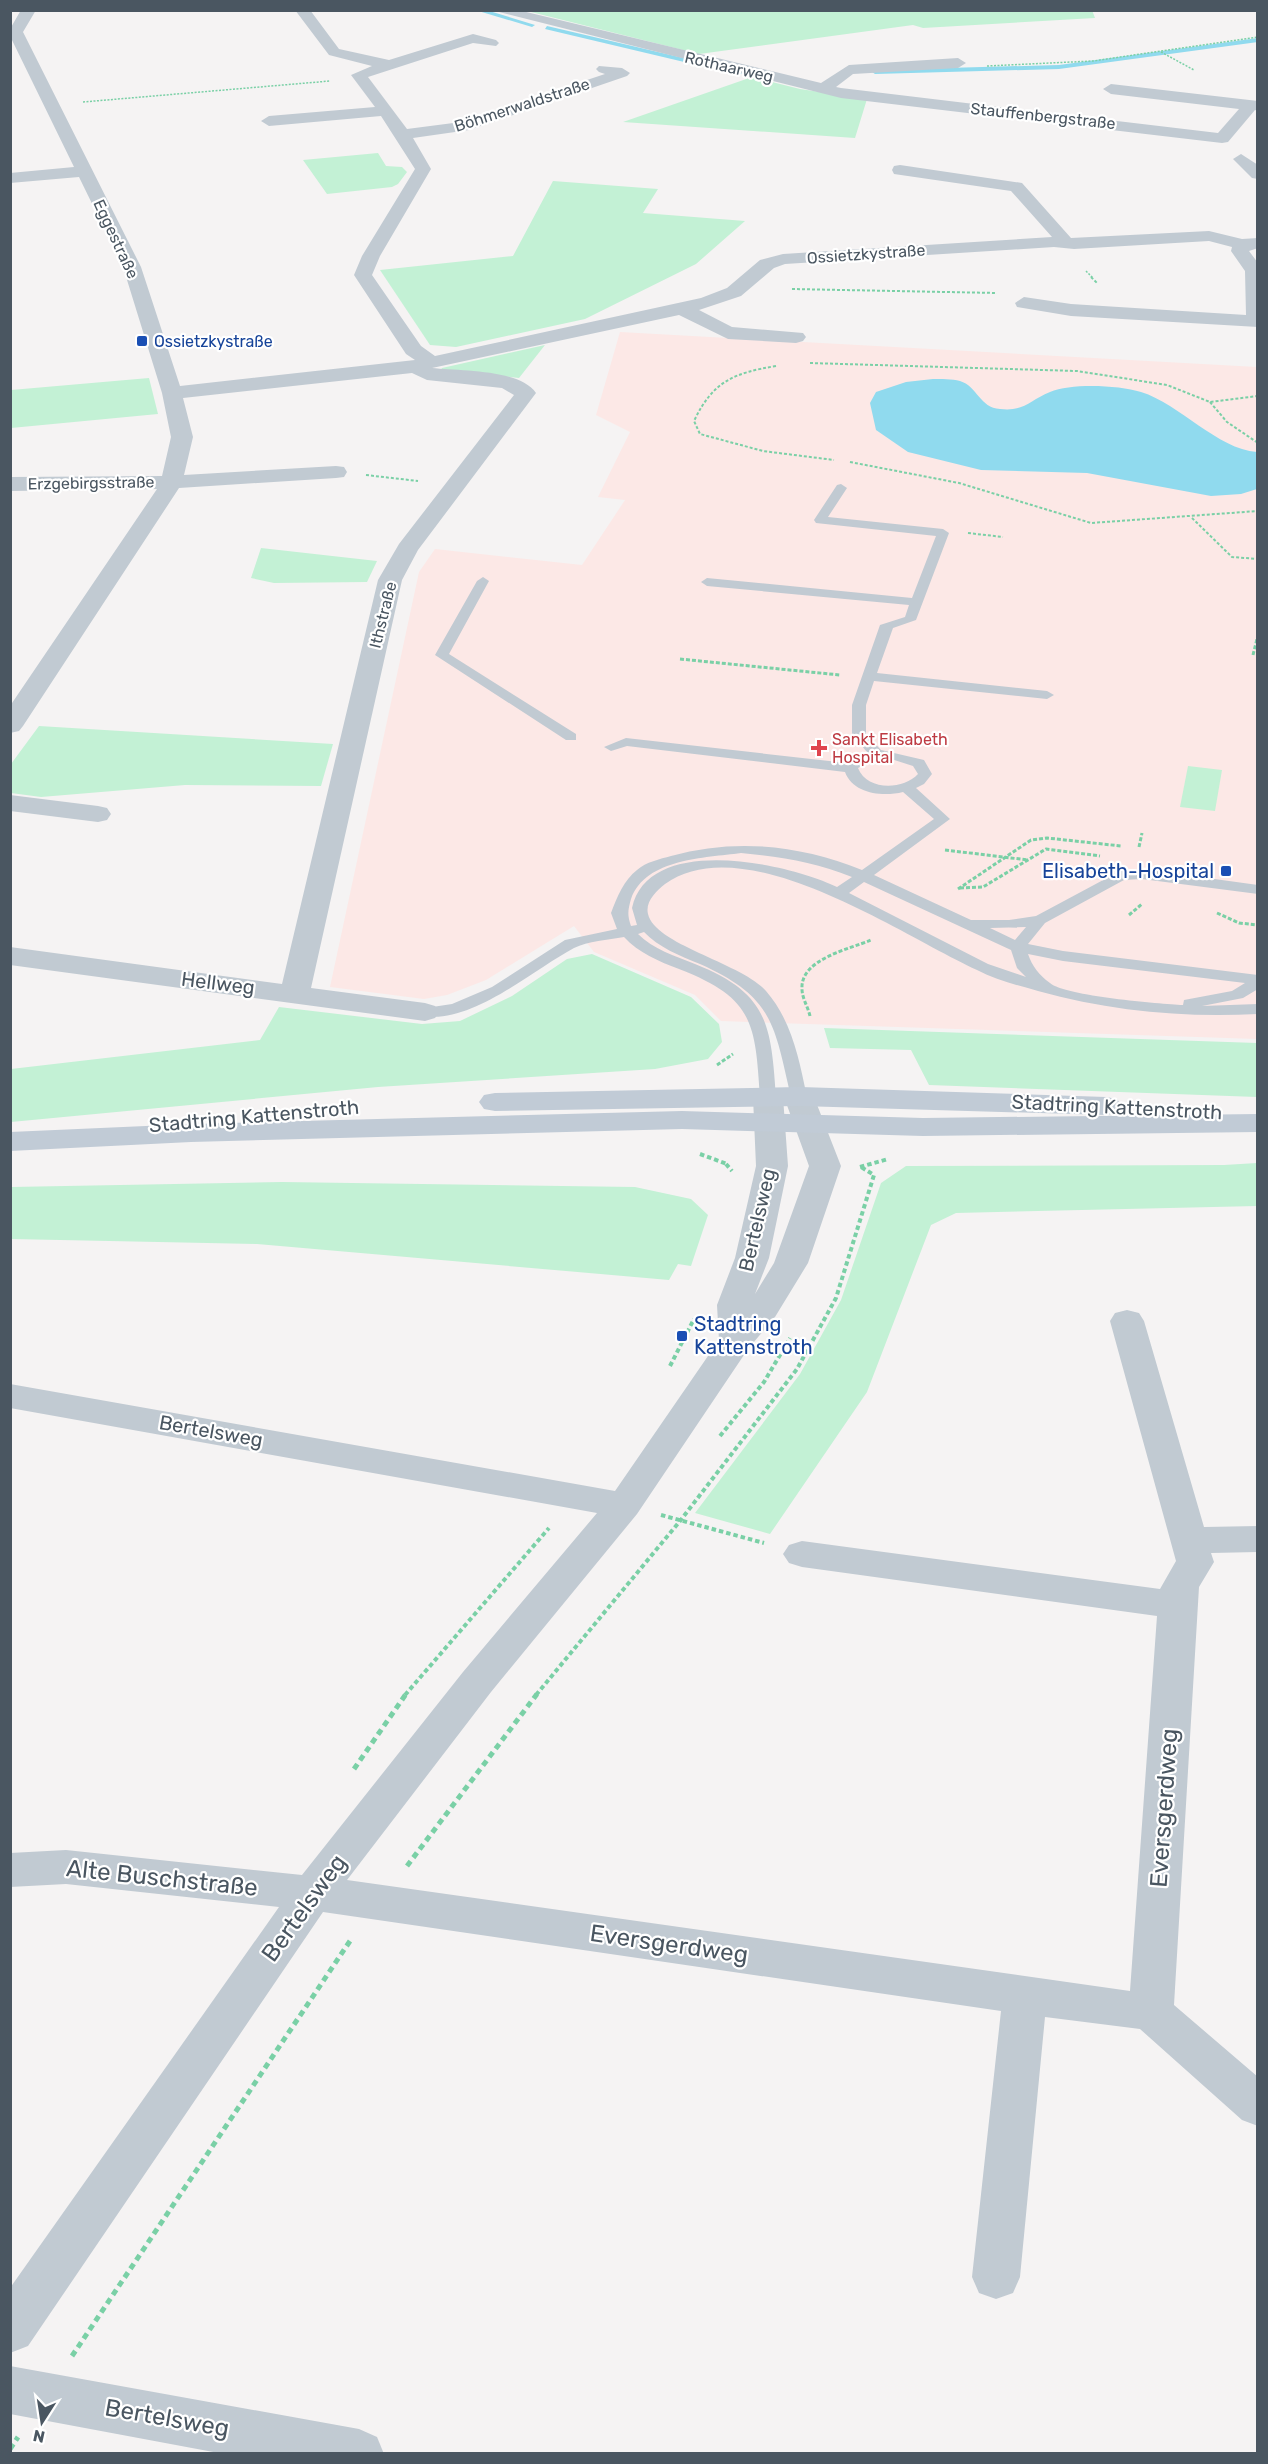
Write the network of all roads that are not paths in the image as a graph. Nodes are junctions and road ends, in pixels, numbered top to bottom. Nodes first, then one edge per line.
1 (29, 10) edge
2 (302, 10) edge
3 (498, 10) edge
4 (491, 43) dead end
5 (958, 63) road end
6 (388, 65) junction
7 (604, 69) dead end
8 (823, 89) junction
9 (1111, 89) dead end
10 (1254, 106) edge
11 (384, 111) junction
12 (269, 121) dead end
13 (403, 134) junction
14 (1241, 159) dead end
15 (900, 170) dead end
16 (83, 171) junction
17 (1257, 174) edge
18 (10, 178) edge
19 (1064, 243) junction
20 (1250, 244) edge
21 (1024, 303) road end
22 (682, 309) junction
23 (1257, 320) edge
24 (796, 337) dead end
25 (421, 364) junction
26 (172, 393) junction
27 (336, 472) road end
28 (171, 482) junction
29 (10, 484) edge
30 (841, 488) dead end
31 (483, 581) dead end
32 (707, 582) dead end
33 (917, 602) junction
34 (869, 677) junction
35 (1047, 695) dead end
36 (10, 726) edge
37 (571, 737) dead end
38 (611, 747) dead end
39 (877, 754) junction
40 (851, 768) junction
41 (907, 788) junction
42 (10, 803) edge
43 (98, 814) dead end
44 (863, 876) junction
45 (1257, 891) edge
46 (838, 894) junction
47 (958, 920) junction
48 (1040, 920) junction
49 (646, 927) junction
50 (627, 931) junction
51 (1018, 947) junction
52 (10, 956) edge
53 (1257, 981) edge
54 (1047, 989) junction
55 (295, 993) junction
56 (1147, 1007) junction
57 (1257, 1010) edge
58 (425, 1012) joint
59 (769, 1110) junction
60 (804, 1110) junction
61 (1257, 1114) edge
62 (1257, 1123) edge
63 (10, 1142) edge
64 (1127, 1321) dead end
65 (736, 1341) junction
66 (10, 1396) edge
67 (640, 1509) junction
68 (1257, 1539) edge
69 (1191, 1540) junction
70 (802, 1554) road end
71 (1177, 1605) junction
72 (10, 1870) edge
73 (312, 1893) junction
74 (1025, 1996) junction
75 (1151, 2012) junction
76 (1257, 2106) edge
77 (996, 2277) dead end
78 (10, 2330) edge
79 (28, 2393) edge
80 (359, 2454) edge

1 - 16 street, Eggestraße
2 - 6 street
3 - 8 street, Rothaarweg
4 - 6 street
5 - 8 street
6 - 11 street
7 - 13 street, Böhmerwaldstraße
8 - 10 street, Stauffenbergstraße
9 - 10 street, Stauffenbergstraße
11 - 12 street
11 - 13 street
13 - 25 street
14 - 17 street
15 - 19 street
16 - 18 street
16 - 26 street, Eggestraße
19 - 20 street, Ossietzkystraße
19 - 22 street, Ossietzkystraße
20 - 23 street, Ossietzkystraße
21 - 23 street, Ossietzkystraße
22 - 24 street
22 - 25 street, Ossietzkystraße
25 - 26 street, Ossietzkystraße
25 - 55 street, Ithstraße
26 - 28 street, Eggestraße
27 - 28 street
28 - 29 street, Erzgebirgsstraße
28 - 36 street, Eggestraße
30 - 33 lane
31 - 37 lane
32 - 33 lane
33 - 34 lane
34 - 35 lane
34 - 39 lane
38 - 40 lane
39 - 40 lane
39 - 41 lane
40 - 41 lane
41 - 44 lane
42 - 43 street
44 - 46 lane
44 - 47 lane
44 - 50 lane
45 - 48 lane
46 - 49 lane
46 - 54 lane
47 - 48 lane
47 - 51 lane
48 - 51 lane
49 - 50 lane
49 - 60 lane
50 - 58 lane
50 - 59 lane
51 - 53 lane
51 - 54 lane
52 - 55 street, Hellweg
53 - 56 lane
54 - 56 lane
55 - 58 street, Hellweg
56 - 57 lane
59 - 60 main road, Stadtring Kattenstroth
59 - 63 main road, Stadtring Kattenstroth
59 - 65 street, Bertelsweg
60 - 61 main road, Stadtring Kattenstroth
60 - 62 main road, Stadtring Kattenstroth
60 - 65 street, Bertelsweg
64 - 69 street, Eversgerdweg
65 - 67 street, Bertelsweg
66 - 67 street, Bertelsweg
67 - 73 street, Bertelsweg
68 - 69 street
69 - 71 street, Eversgerdweg
70 - 71 street
71 - 75 street, Eversgerdweg
72 - 73 street, Alte Buschstraße
73 - 74 street, Eversgerdweg
73 - 78 street, Bertelsweg
74 - 75 street, Eversgerdweg
74 - 77 street
75 - 76 street
79 - 80 street, Bertelsweg

